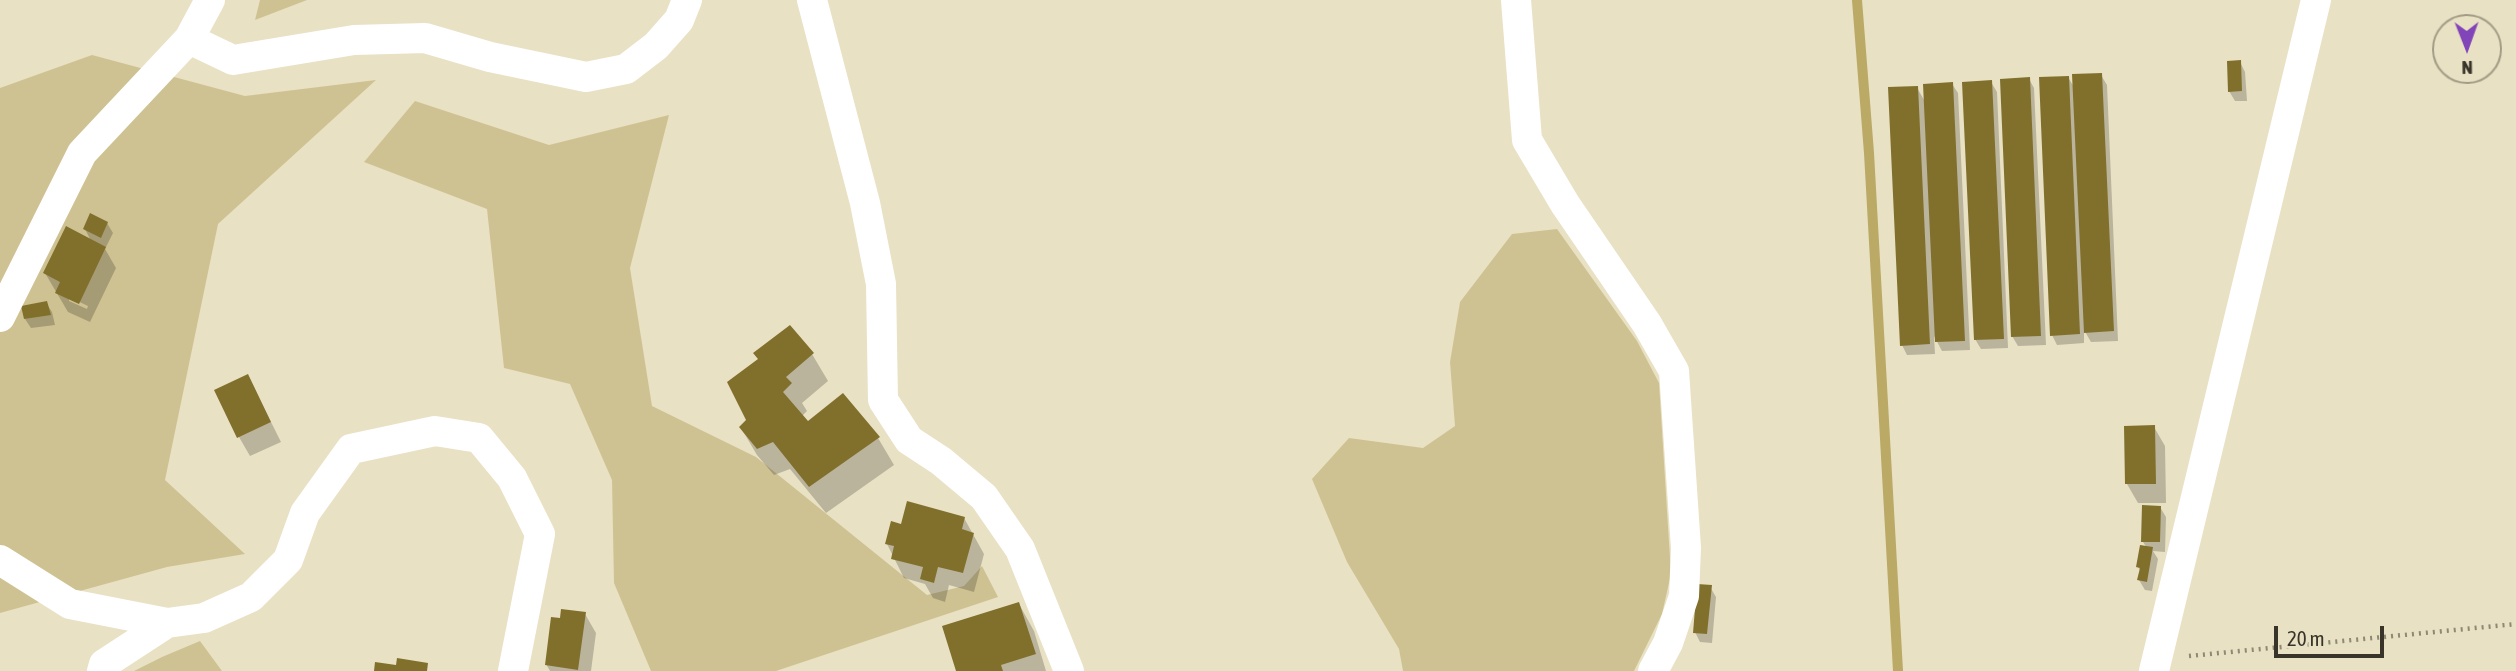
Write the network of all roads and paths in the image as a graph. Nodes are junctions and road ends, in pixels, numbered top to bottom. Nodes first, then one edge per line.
1 (210, 0) edge
2 (687, 0) edge
3 (812, 0) edge
4 (1516, 0) edge
5 (2316, 0) edge
6 (189, 38) junction
7 (0, 317) edge
8 (0, 559) edge
9 (167, 623) junction
10 (2516, 624) edge
11 (2156, 665) edge
12 (102, 671) edge
13 (513, 671) edge
14 (1069, 671) edge
15 (1653, 671) edge

1 - 6 street
2 - 6 street
3 - 14 street
4 - 15 street
5 - 11 street
6 - 7 street
8 - 9 street
9 - 12 street
9 - 13 street
10 - 11 path

